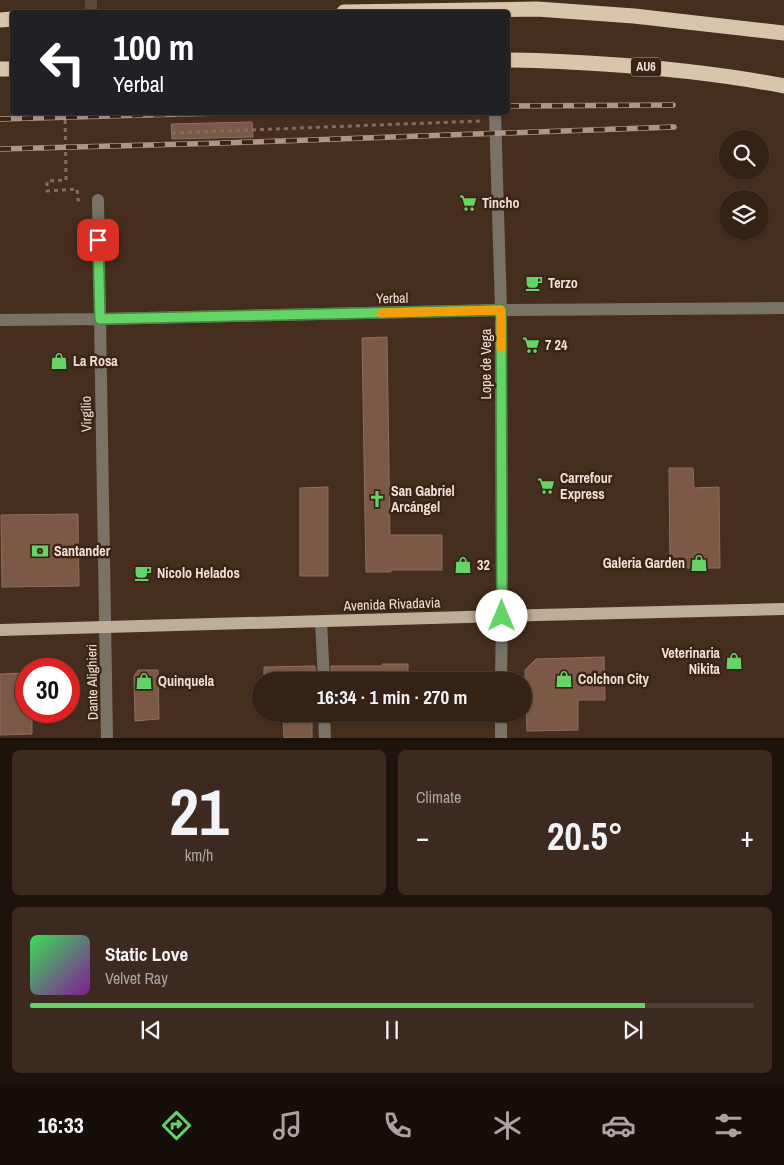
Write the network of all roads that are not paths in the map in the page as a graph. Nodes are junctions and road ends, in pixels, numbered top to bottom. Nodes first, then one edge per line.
1 (473, 10) edge
2 (784, 33) edge
3 (510, 60) edge
4 (784, 86) edge
5 (495, 116) edge
6 (98, 200) dead end
7 (784, 308) edge
8 (501, 310) junction
9 (100, 319) junction
10 (0, 320) edge
11 (784, 609) edge
12 (502, 616) junction
13 (321, 621) junction
14 (106, 626) junction
15 (0, 630) edge
16 (324, 672) edge
17 (501, 672) edge
18 (324, 722) edge
19 (501, 722) edge
20 (108, 738) edge
21 (325, 738) edge
22 (500, 738) edge

1 - 2 highway
3 - 4 highway, AU6
5 - 8 street, Lope de Vega
6 - 9 street, Virgilio
7 - 8 street, Yerbal
8 - 9 street, Yerbal
8 - 12 street, Lope de Vega
9 - 10 street, Yerbal
9 - 14 street, Virgilio
11 - 12 main road, Avenida Rivadavia
12 - 13 main road, Avenida Rivadavia
12 - 17 street, Lope de Vega
13 - 14 main road, Avenida Rivadavia
13 - 16 street
14 - 15 main road, Avenida Rivadavia
14 - 20 street, Dante Alighieri
18 - 21 street
19 - 22 street

